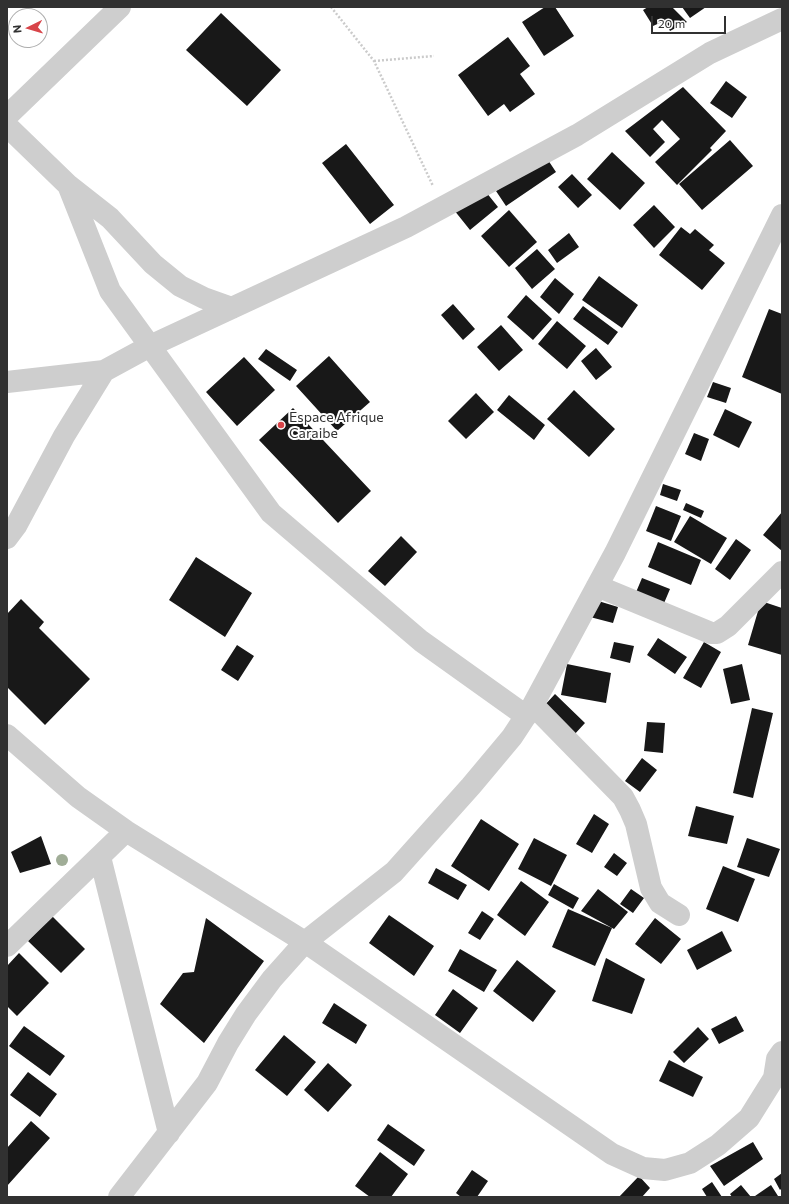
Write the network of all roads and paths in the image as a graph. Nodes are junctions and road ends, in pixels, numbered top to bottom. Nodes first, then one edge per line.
1 (120, 7) edge
2 (330, 7) edge
3 (782, 19) edge
4 (434, 56) dead end
5 (374, 61) junction
6 (7, 116) edge
7 (7, 126) edge
8 (68, 185) junction
9 (443, 208) junction
10 (782, 214) edge
11 (232, 308) junction
12 (150, 346) junction
13 (104, 371) junction
14 (7, 382) edge
15 (7, 538) edge
16 (782, 572) edge
17 (597, 586) junction
18 (529, 710) junction
19 (7, 735) edge
20 (126, 831) junction
21 (100, 857) junction
22 (679, 915) dead end
23 (305, 942) junction
24 (7, 946) edge
25 (782, 1052) edge
26 (168, 1133) junction
27 (119, 1197) edge

1 - 6 street
2 - 5 path
3 - 9 street
4 - 5 path
5 - 9 path
7 - 8 street
8 - 11 street
8 - 12 street
9 - 11 street
10 - 17 street
11 - 12 street
12 - 13 street
12 - 18 street
13 - 14 street
13 - 15 street
16 - 17 street
17 - 18 street
18 - 22 street
18 - 23 street
19 - 20 street
20 - 21 street
20 - 23 street
21 - 24 street
21 - 26 street
23 - 25 street
23 - 26 street
26 - 27 street

